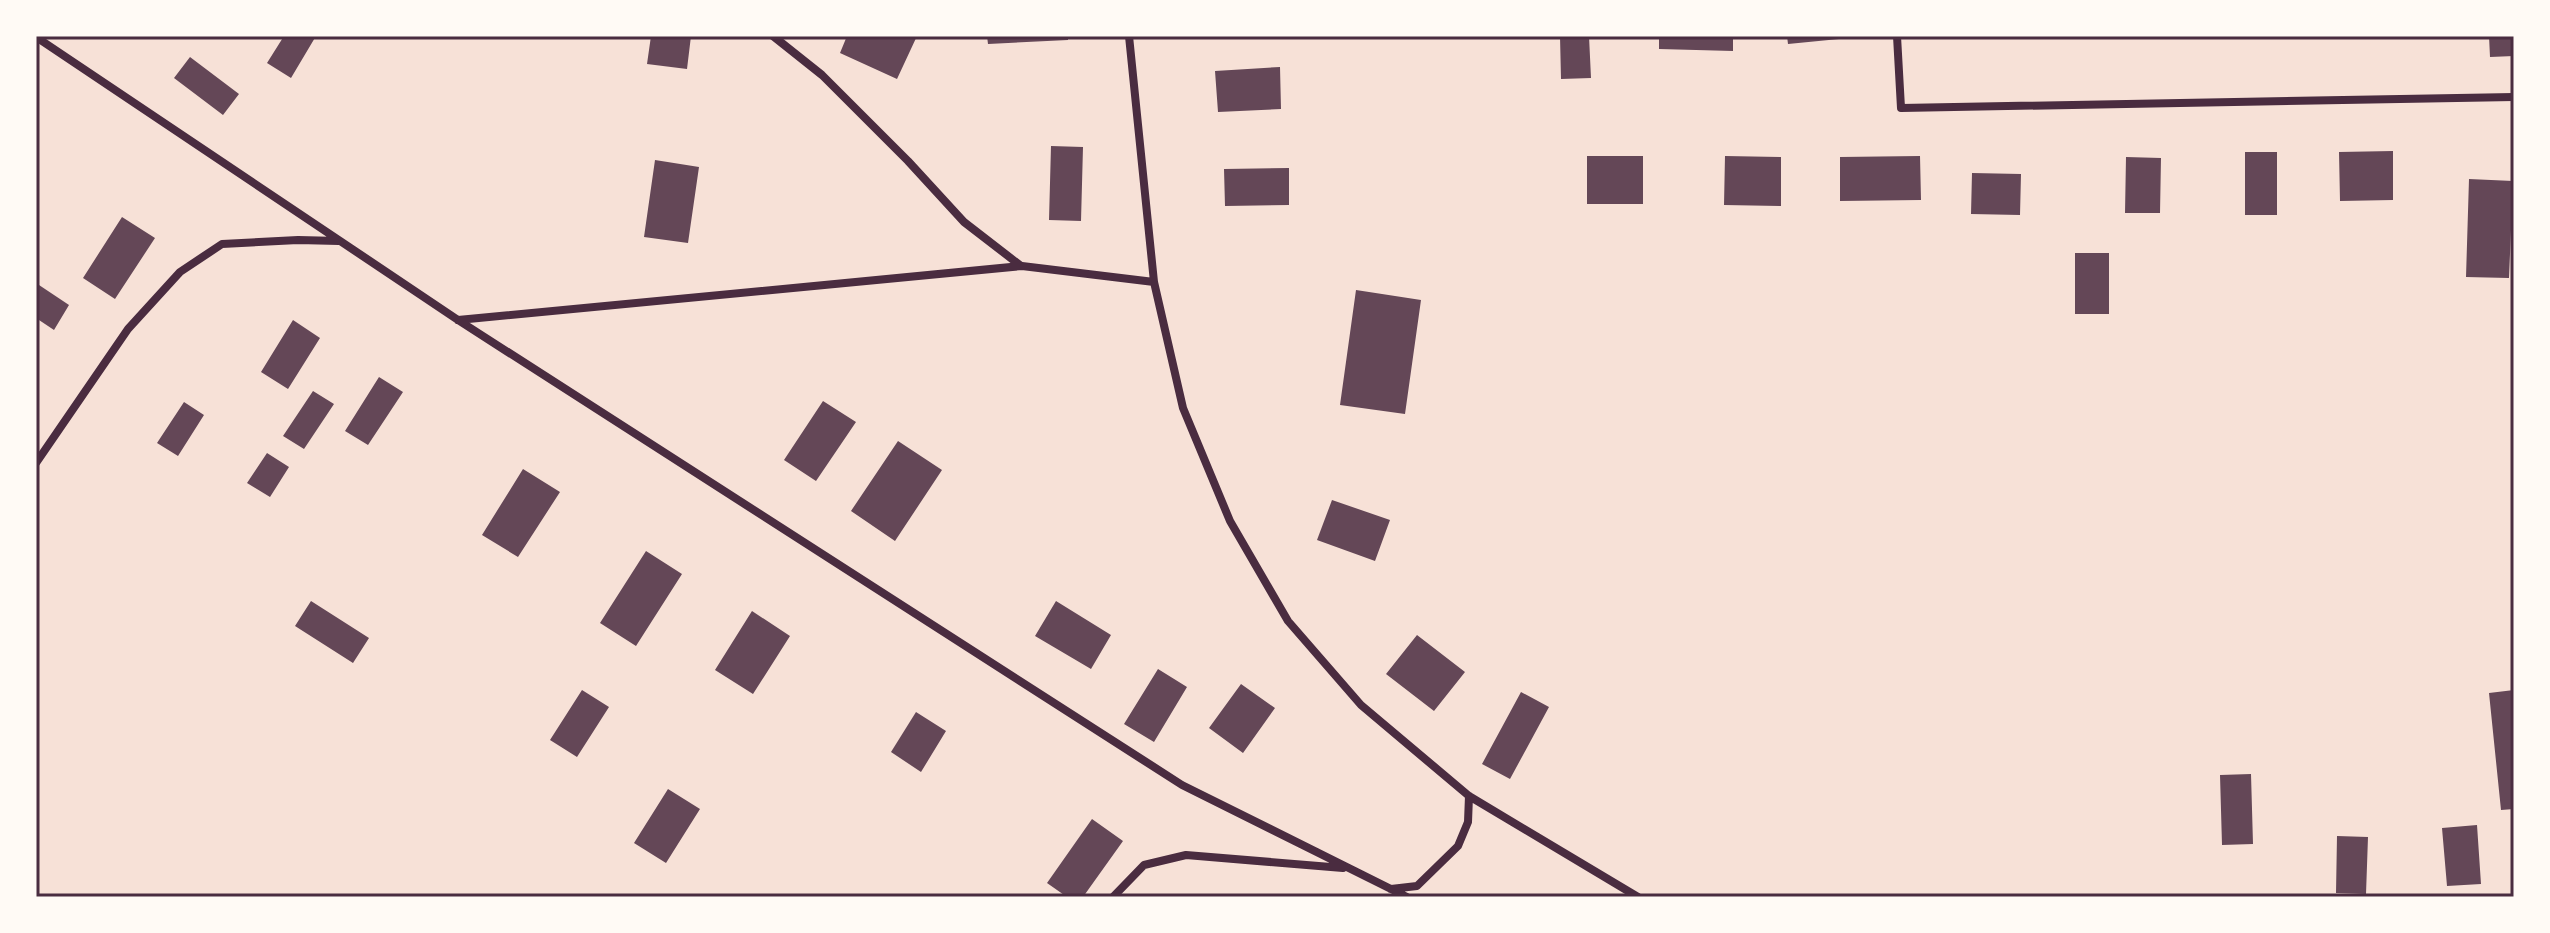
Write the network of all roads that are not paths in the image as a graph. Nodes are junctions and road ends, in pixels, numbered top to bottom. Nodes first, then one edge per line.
1 (773, 36) edge
2 (1129, 36) edge
3 (1897, 36) edge
4 (36, 37) edge
5 (2514, 97) edge
6 (340, 241) junction
7 (1022, 266) junction
8 (1154, 282) junction
9 (458, 320) junction
10 (36, 463) edge
11 (1469, 796) junction
12 (1348, 869) junction
13 (1388, 889) junction
14 (1113, 897) edge
15 (1407, 897) edge
16 (1638, 897) edge

1 - 7 street
2 - 8 street
3 - 5 street
4 - 6 street
6 - 9 street
6 - 10 street
7 - 8 street
7 - 9 street
8 - 11 street
9 - 12 street
11 - 13 street
11 - 16 street
12 - 13 street
12 - 14 street
13 - 15 street

